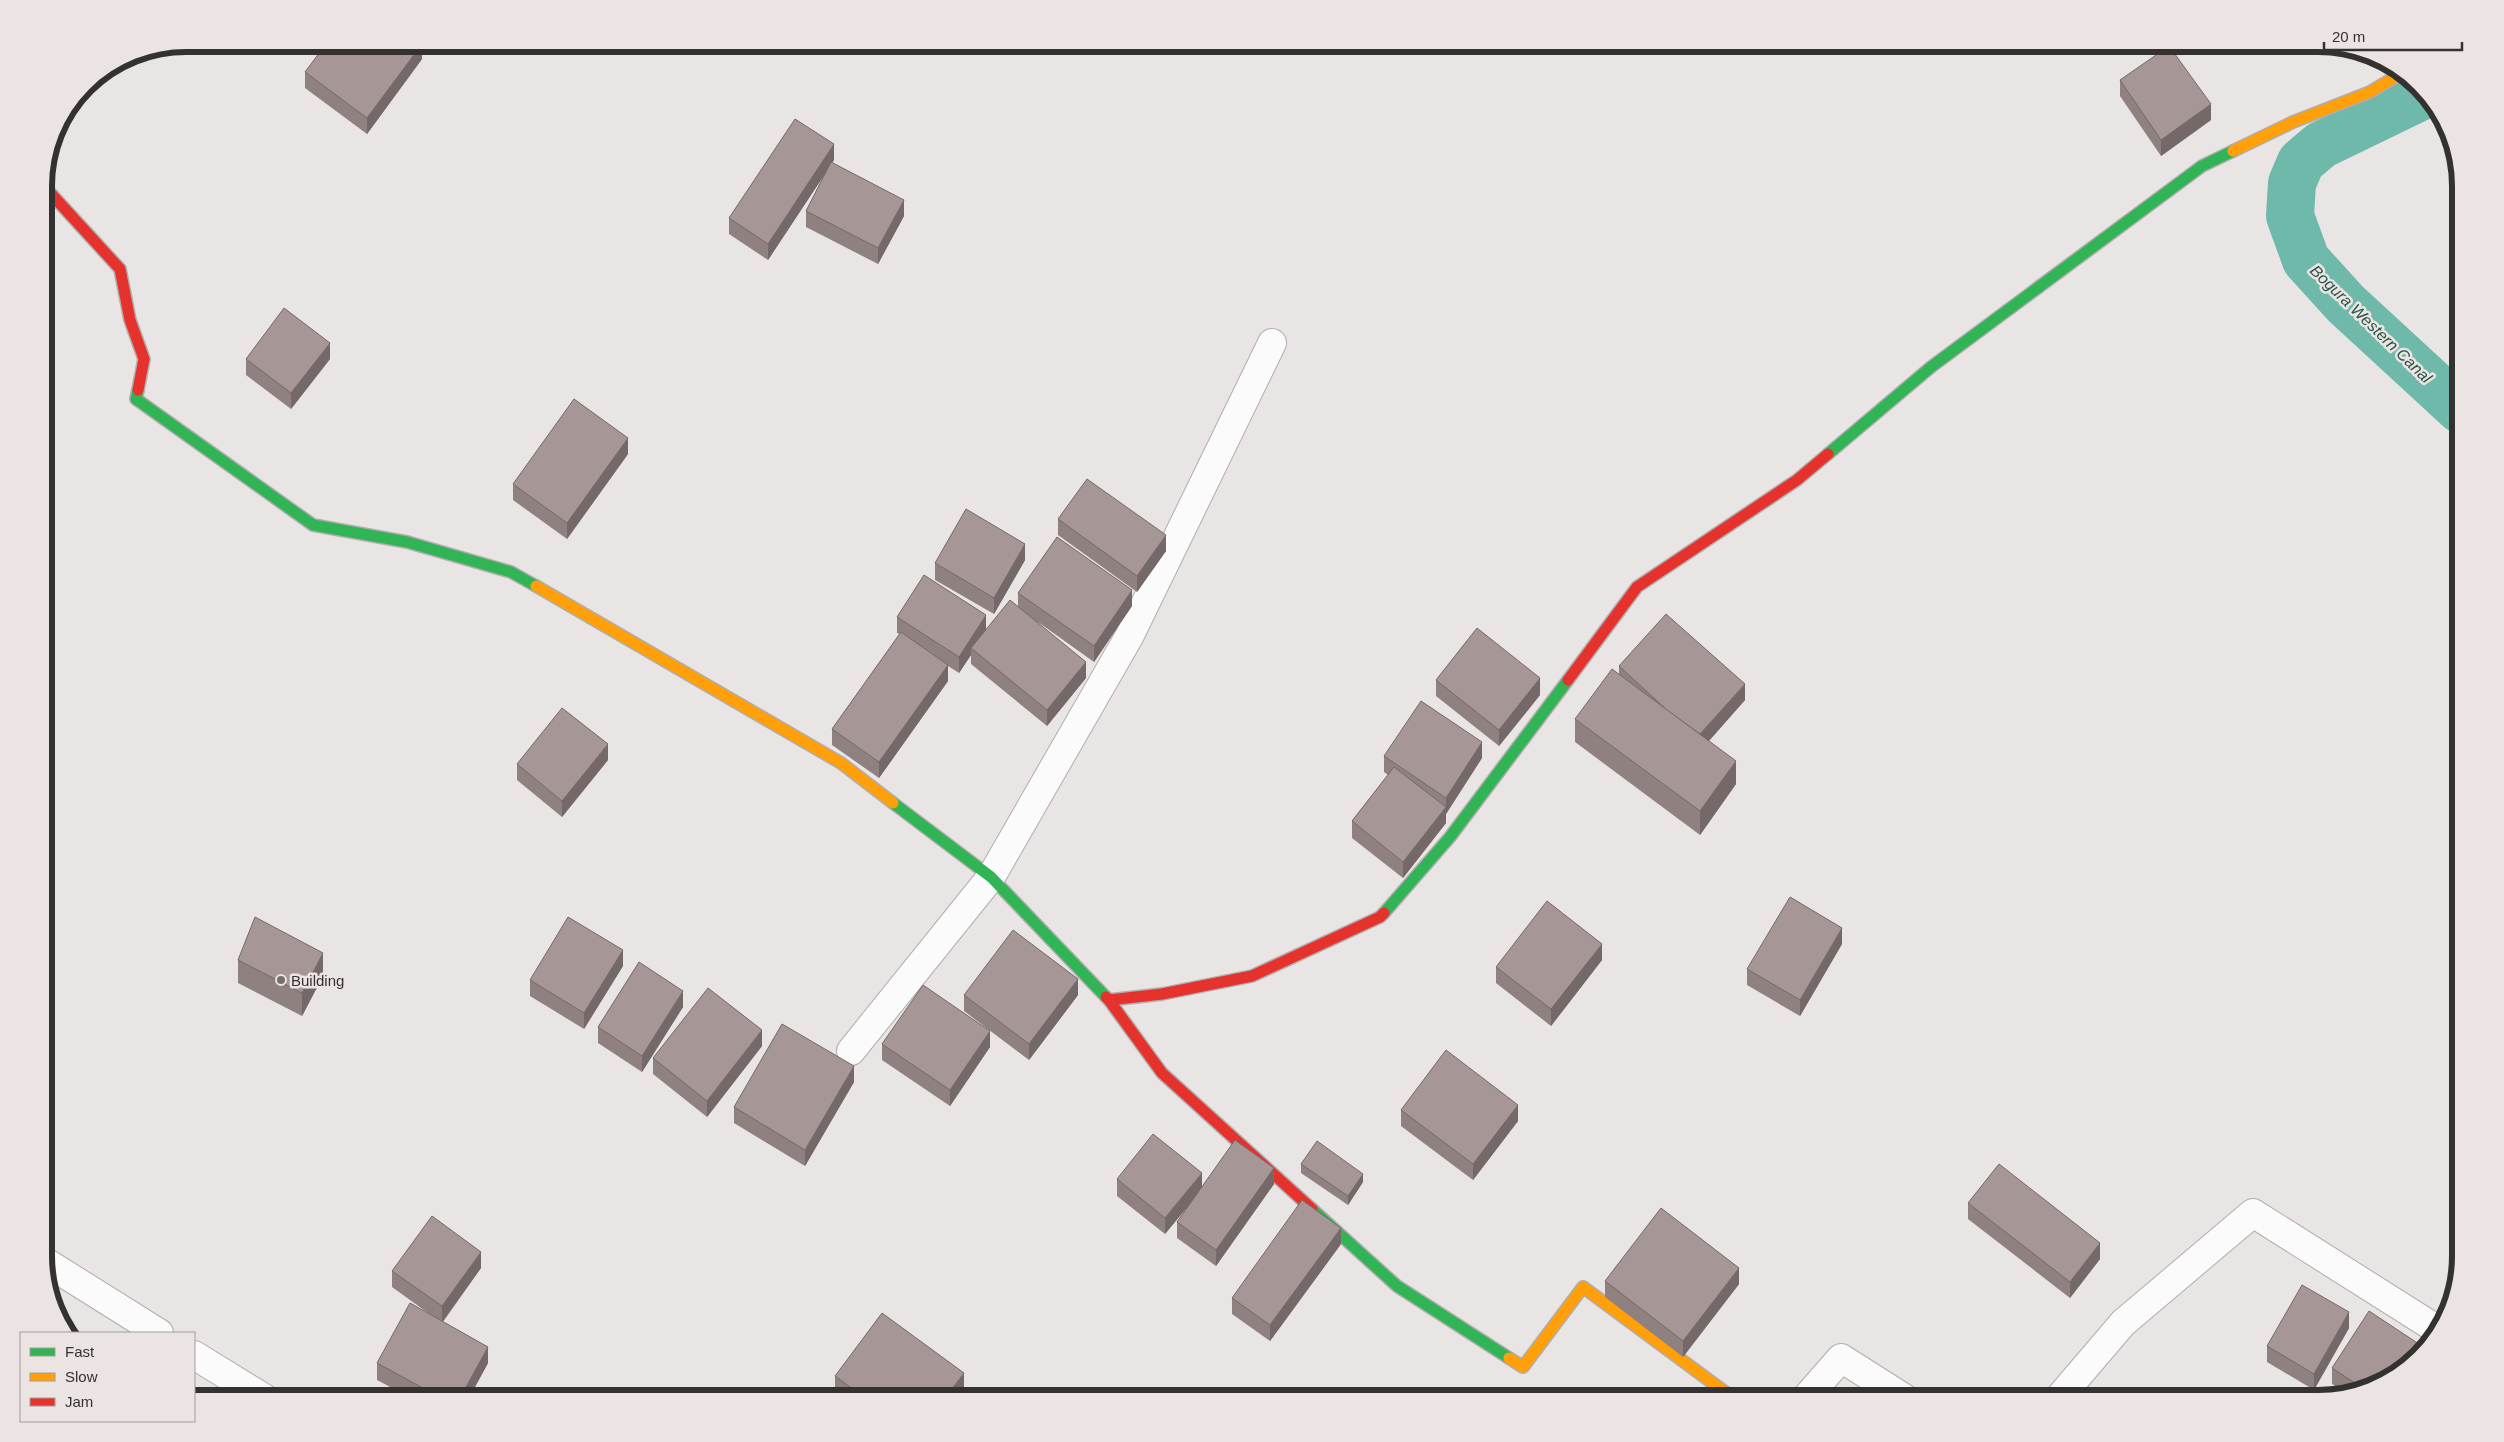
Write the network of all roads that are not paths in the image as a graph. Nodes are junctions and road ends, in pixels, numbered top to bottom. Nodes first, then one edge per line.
1 (2395, 77) edge
2 (53, 196) edge
3 (1272, 343) dead end
4 (990, 877) junction
5 (1109, 1000) junction
6 (851, 1050) dead end
7 (53, 1267) edge
8 (2432, 1326) edge
9 (157, 1332) edge
10 (195, 1356) edge
11 (251, 1390) edge
12 (1722, 1390) edge
13 (1813, 1390) edge
14 (1891, 1390) edge
15 (2066, 1390) edge

1 - 5 street
2 - 4 street
3 - 4 street
4 - 5 street
4 - 6 street
5 - 12 street
7 - 9 street
8 - 15 street
10 - 11 street
13 - 14 street

